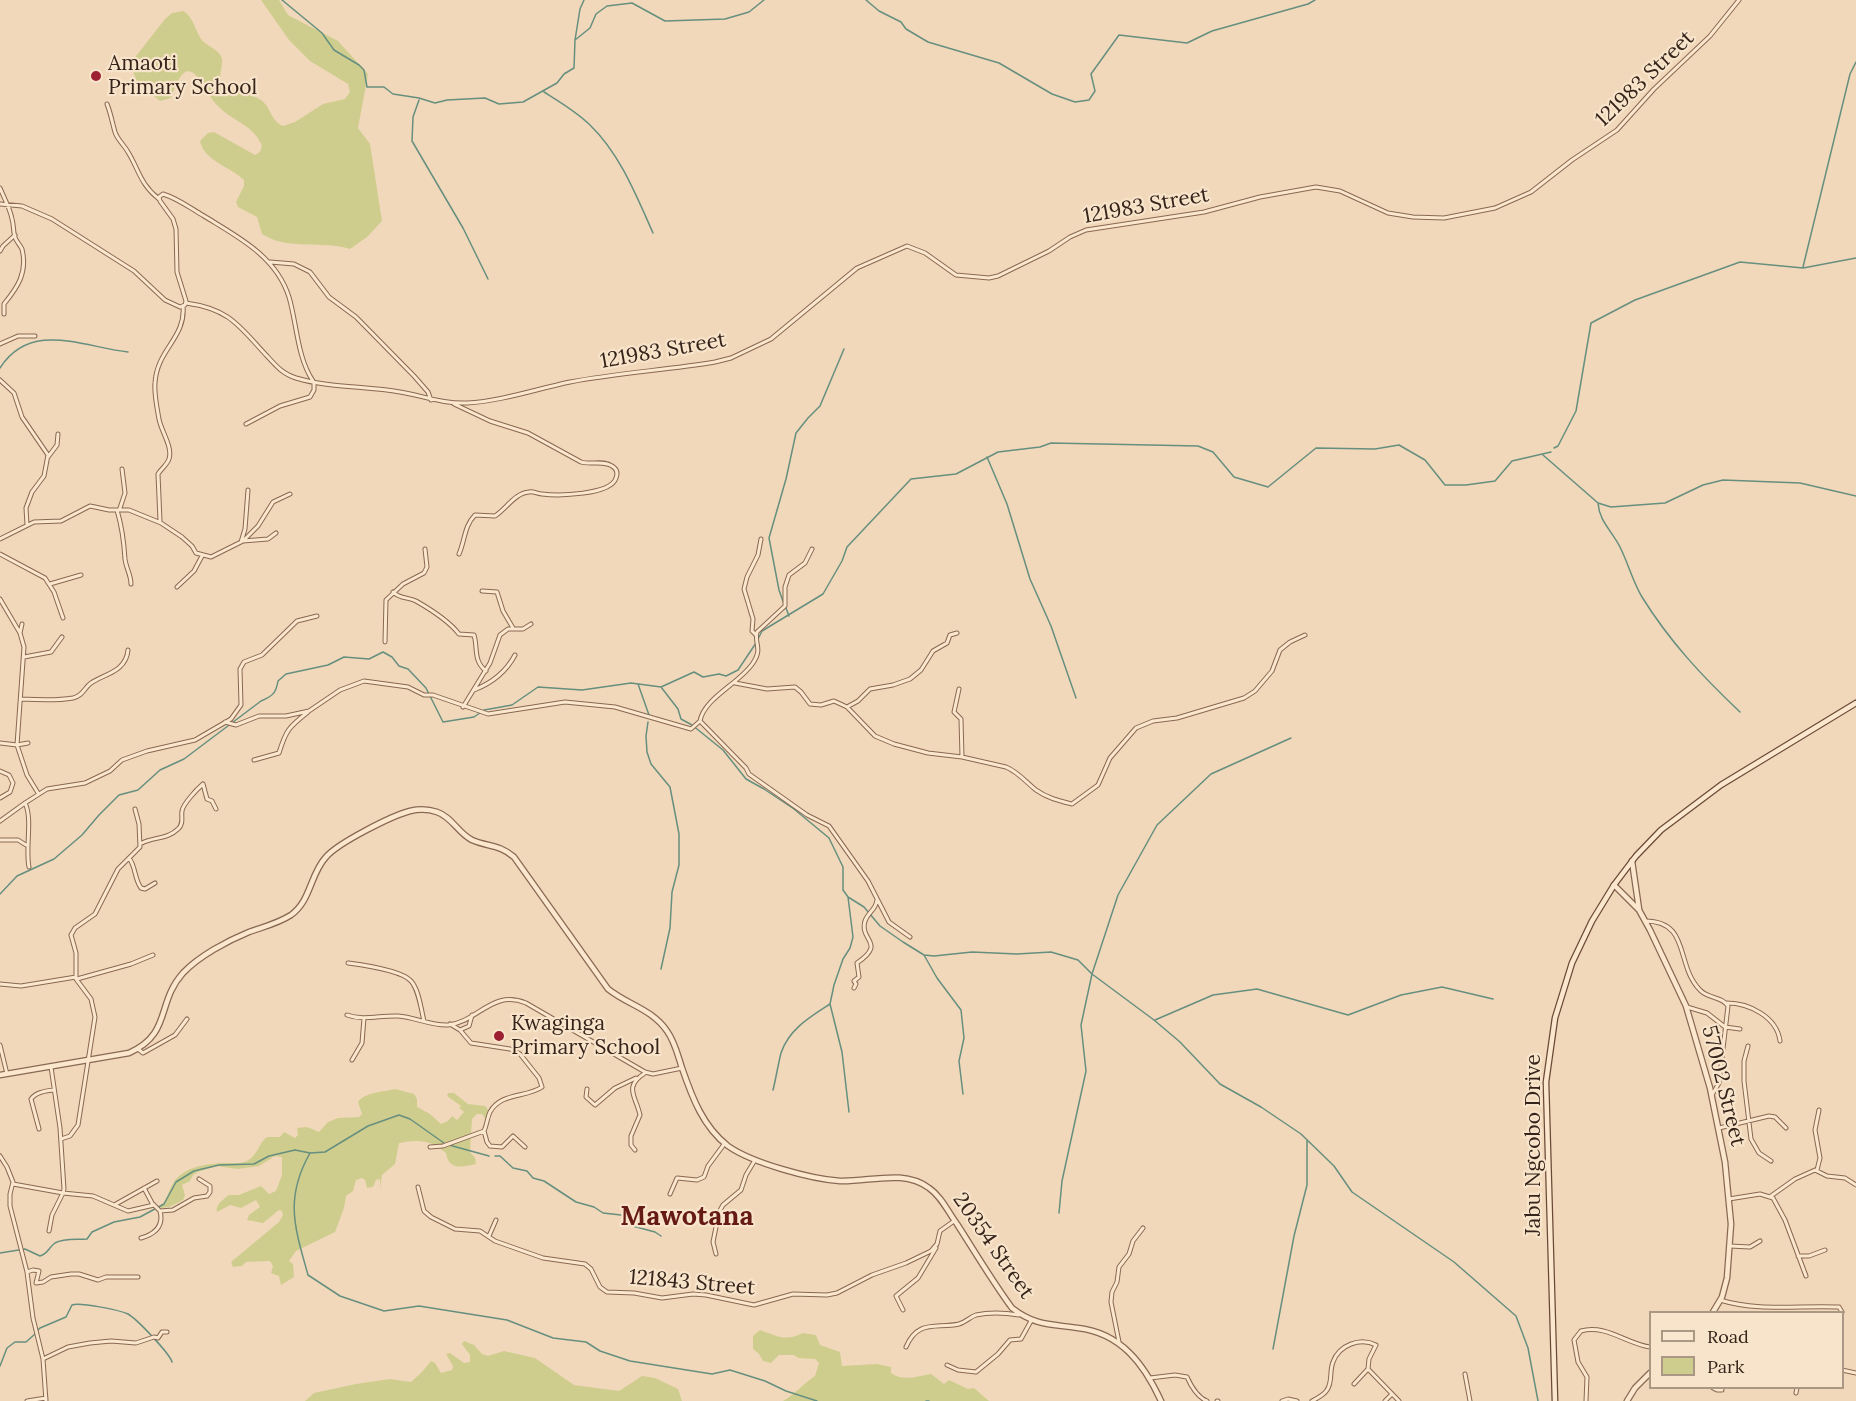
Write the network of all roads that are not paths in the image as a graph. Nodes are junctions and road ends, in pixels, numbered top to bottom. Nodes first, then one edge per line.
1 (1739, 0) edge
2 (106, 104) dead end
3 (0, 188) edge
4 (159, 199) junction
5 (0, 204) edge
6 (6, 204) junction
7 (15, 235) junction
8 (0, 251) edge
9 (269, 262) junction
10 (186, 303) junction
11 (183, 306) junction
12 (4, 314) dead end
13 (35, 336) dead end
14 (0, 344) edge
15 (0, 380) edge
16 (314, 382) junction
17 (431, 400) junction
18 (452, 403) junction
19 (246, 424) dead end
20 (58, 434) dead end
21 (48, 456) junction
22 (122, 469) dead end
23 (248, 490) dead end
24 (290, 494) dead end
25 (118, 509) junction
26 (161, 523) junction
27 (27, 525) junction
28 (276, 534) dead end
29 (0, 538) edge
30 (761, 539) dead end
31 (242, 542) junction
32 (425, 549) dead end
33 (812, 549) dead end
34 (0, 554) edge
35 (459, 554) dead end
36 (202, 556) junction
37 (81, 575) dead end
38 (50, 584) junction
39 (131, 584) dead end
40 (177, 586) dead end
41 (482, 591) dead end
42 (393, 592) junction
43 (0, 599) edge
44 (317, 616) dead end
45 (63, 618) dead end
46 (22, 624) dead end
47 (531, 624) dead end
48 (513, 628) junction
49 (20, 633) junction
50 (957, 633) dead end
51 (1305, 635) dead end
52 (62, 637) dead end
53 (757, 639) junction
54 (384, 642) dead end
55 (128, 650) dead end
56 (515, 655) dead end
57 (24, 657) junction
58 (486, 671) junction
59 (735, 683) junction
60 (959, 689) dead end
61 (474, 690) junction
62 (21, 699) junction
63 (1856, 703) edge
64 (463, 707) junction
65 (847, 707) junction
66 (309, 711) junction
67 (700, 721) junction
68 (227, 722) junction
69 (0, 743) edge
70 (28, 743) dead end
71 (17, 745) junction
72 (962, 758) junction
73 (254, 760) dead end
74 (0, 771) edge
75 (39, 794) junction
76 (0, 798) edge
77 (25, 803) junction
78 (135, 809) dead end
79 (216, 809) dead end
80 (0, 821) edge
81 (0, 840) edge
82 (141, 843) junction
83 (27, 849) junction
84 (129, 858) junction
85 (1632, 861) junction
86 (29, 867) dead end
87 (155, 883) dead end
88 (1614, 885) junction
89 (877, 898) junction
90 (1639, 910) junction
91 (1645, 921) junction
92 (910, 937) dead end
93 (153, 955) dead end
94 (348, 963) dead end
95 (76, 978) junction
96 (0, 984) edge
97 (854, 988) dead end
98 (1727, 1003) junction
99 (1686, 1006) junction
100 (347, 1015) dead end
101 (472, 1015) junction
102 (364, 1018) junction
103 (187, 1019) dead end
104 (424, 1021) junction
105 (450, 1024) junction
106 (1725, 1027) junction
107 (1740, 1029) dead end
108 (460, 1030) junction
109 (1780, 1041) dead end
110 (0, 1045) edge
111 (1748, 1046) dead end
112 (138, 1049) junction
113 (89, 1059) junction
114 (352, 1060) dead end
115 (50, 1066) junction
116 (682, 1068) junction
117 (645, 1072) junction
118 (7, 1074) junction
119 (0, 1075) edge
120 (638, 1077) junction
121 (587, 1089) dead end
122 (54, 1090) junction
123 (1712, 1095) junction
124 (1819, 1110) dead end
125 (1748, 1120) junction
126 (1719, 1128) junction
127 (1786, 1128) dead end
128 (39, 1129) dead end
129 (484, 1131) junction
130 (61, 1139) junction
131 (725, 1143) junction
132 (430, 1147) dead end
133 (525, 1148) dead end
134 (635, 1150) dead end
135 (0, 1156) edge
136 (755, 1160) junction
137 (1771, 1161) dead end
138 (1817, 1170) junction
139 (199, 1179) dead end
140 (157, 1180) dead end
141 (13, 1183) junction
142 (1856, 1185) edge
143 (418, 1187) dead end
144 (144, 1188) junction
145 (63, 1193) junction
146 (670, 1194) dead end
147 (1771, 1196) junction
148 (1730, 1199) junction
149 (116, 1204) junction
150 (154, 1205) junction
151 (160, 1210) junction
152 (496, 1220) dead end
153 (954, 1221) junction
154 (1143, 1228) dead end
155 (49, 1231) dead end
156 (141, 1238) dead end
157 (489, 1238) junction
158 (1760, 1241) dead end
159 (936, 1246) junction
160 (1730, 1246) junction
161 (1825, 1250) dead end
162 (716, 1254) dead end
163 (1798, 1256) junction
164 (27, 1272) junction
165 (1806, 1276) dead end
166 (138, 1277) dead end
167 (1720, 1300) junction
168 (903, 1310) dead end
169 (1714, 1311) edge
170 (1841, 1311) edge
171 (1021, 1315) junction
172 (1031, 1321) junction
173 (167, 1332) dead end
174 (1119, 1342) junction
175 (906, 1347) dead end
176 (1649, 1347) edge
177 (43, 1359) junction
178 (947, 1365) dead end
179 (1368, 1369) junction
180 (1465, 1374) dead end
181 (1649, 1374) edge
182 (1150, 1378) junction
183 (1354, 1384) dead end
184 (1718, 1389) edge
185 (1797, 1389) edge
186 (1722, 1390) dead end
187 (1796, 1393) dead end
188 (1392, 1394) junction
189 (46, 1399) edge
190 (27, 1401) edge
191 (1161, 1401) edge
192 (1207, 1401) edge
193 (1282, 1401) edge
194 (1297, 1401) edge
195 (1312, 1401) edge
196 (1385, 1401) edge
197 (1399, 1401) edge
198 (1470, 1401) edge
199 (1555, 1401) edge
200 (1586, 1401) edge
201 (1627, 1401) edge

1 - 18 street, 121983 Street
2 - 4 street
3 - 6 street
4 - 9 street
4 - 10 street
5 - 6 street
6 - 7 street
6 - 11 street
7 - 8 street
7 - 12 street
9 - 16 street
9 - 17 street
10 - 11 street
10 - 16 street, 121983 Street
11 - 26 street
13 - 14 street
15 - 21 street
16 - 17 street, 121983 Street
16 - 19 street
17 - 18 street, 121983 Street
18 - 35 street
20 - 21 street
21 - 27 street
22 - 25 street
23 - 31 street
24 - 31 street
25 - 26 street
25 - 27 street
25 - 39 street
26 - 36 street
27 - 29 street
28 - 31 street
30 - 53 street
31 - 36 street
32 - 42 street
33 - 53 street
34 - 38 street
36 - 40 street
37 - 38 street
38 - 45 street
41 - 48 street
42 - 54 street
42 - 58 street
43 - 49 street
44 - 68 street
46 - 49 street
47 - 48 street
48 - 58 street
49 - 57 street
50 - 65 street
51 - 72 street
52 - 57 street
53 - 59 street
55 - 62 street
56 - 61 street
57 - 62 street
58 - 61 street
59 - 65 street
59 - 67 street
60 - 72 street
61 - 64 street
62 - 71 street
63 - 85 street, Jabu Ngcobo Drive
64 - 66 street
64 - 67 street
65 - 72 street
66 - 68 street
66 - 73 street
67 - 89 street
68 - 75 street
69 - 71 street
70 - 71 street
71 - 75 street
74 - 76 street
75 - 77 street
77 - 80 street
77 - 83 street
78 - 82 street
79 - 82 street
81 - 83 street
82 - 84 street
83 - 86 street
84 - 87 street
84 - 95 street
85 - 88 street, Jabu Ngcobo Drive
85 - 90 street
88 - 90 street, 57002 Street
88 - 199 street, Jabu Ngcobo Drive
89 - 92 street
89 - 97 street
90 - 91 street, 57002 Street
91 - 98 street
91 - 99 street, 57002 Street
93 - 95 street
94 - 104 street
95 - 96 street
95 - 113 street
98 - 106 street
98 - 109 street
99 - 106 street
99 - 123 street, 57002 Street
100 - 102 street
101 - 105 street
101 - 108 street
101 - 117 street
102 - 104 street
102 - 114 street
103 - 112 street
104 - 105 street
105 - 108 street
106 - 107 street
106 - 123 street
108 - 129 street
110 - 118 street
111 - 125 street
112 - 113 street
112 - 116 street, 20354 Street
113 - 115 street
113 - 130 street
115 - 118 street
115 - 122 street
116 - 117 street
116 - 131 street, 20354 Street
117 - 120 street
118 - 119 street
120 - 121 street
120 - 134 street
122 - 128 street
122 - 130 street
123 - 126 street, 57002 Street
124 - 138 street
125 - 126 street
125 - 127 street
125 - 137 street
126 - 148 street, 57002 Street
129 - 132 street
129 - 133 street
130 - 145 street
131 - 136 street, 20354 Street
131 - 146 street
135 - 141 street
136 - 153 street, 20354 Street
136 - 162 street
138 - 142 street
138 - 147 street
139 - 151 street
140 - 144 street
141 - 145 street
141 - 164 street
143 - 157 street
144 - 149 street
144 - 150 street
145 - 149 street
145 - 155 street
147 - 148 street
147 - 163 street
148 - 160 street, 57002 Street
149 - 150 street
150 - 151 street
151 - 156 street
152 - 157 street
153 - 159 street, 121843 Street
153 - 171 street, 20354 Street
154 - 174 street
157 - 159 street, 121843 Street
158 - 160 street
159 - 168 street
160 - 167 street, 57002 Street
161 - 163 street
163 - 165 street
164 - 166 street
164 - 177 street
167 - 169 street, 57002 Street
167 - 170 street
171 - 172 street, 20354 Street
171 - 175 street
172 - 174 street, 20354 Street
172 - 178 street
173 - 177 street
174 - 182 street, 20354 Street
176 - 200 street
177 - 189 street
179 - 183 street
179 - 188 street
179 - 195 street
180 - 198 street
181 - 201 street
182 - 191 street, 20354 Street
182 - 192 street
184 - 186 street
185 - 187 street
188 - 196 street
188 - 197 street
189 - 190 street
193 - 194 street

